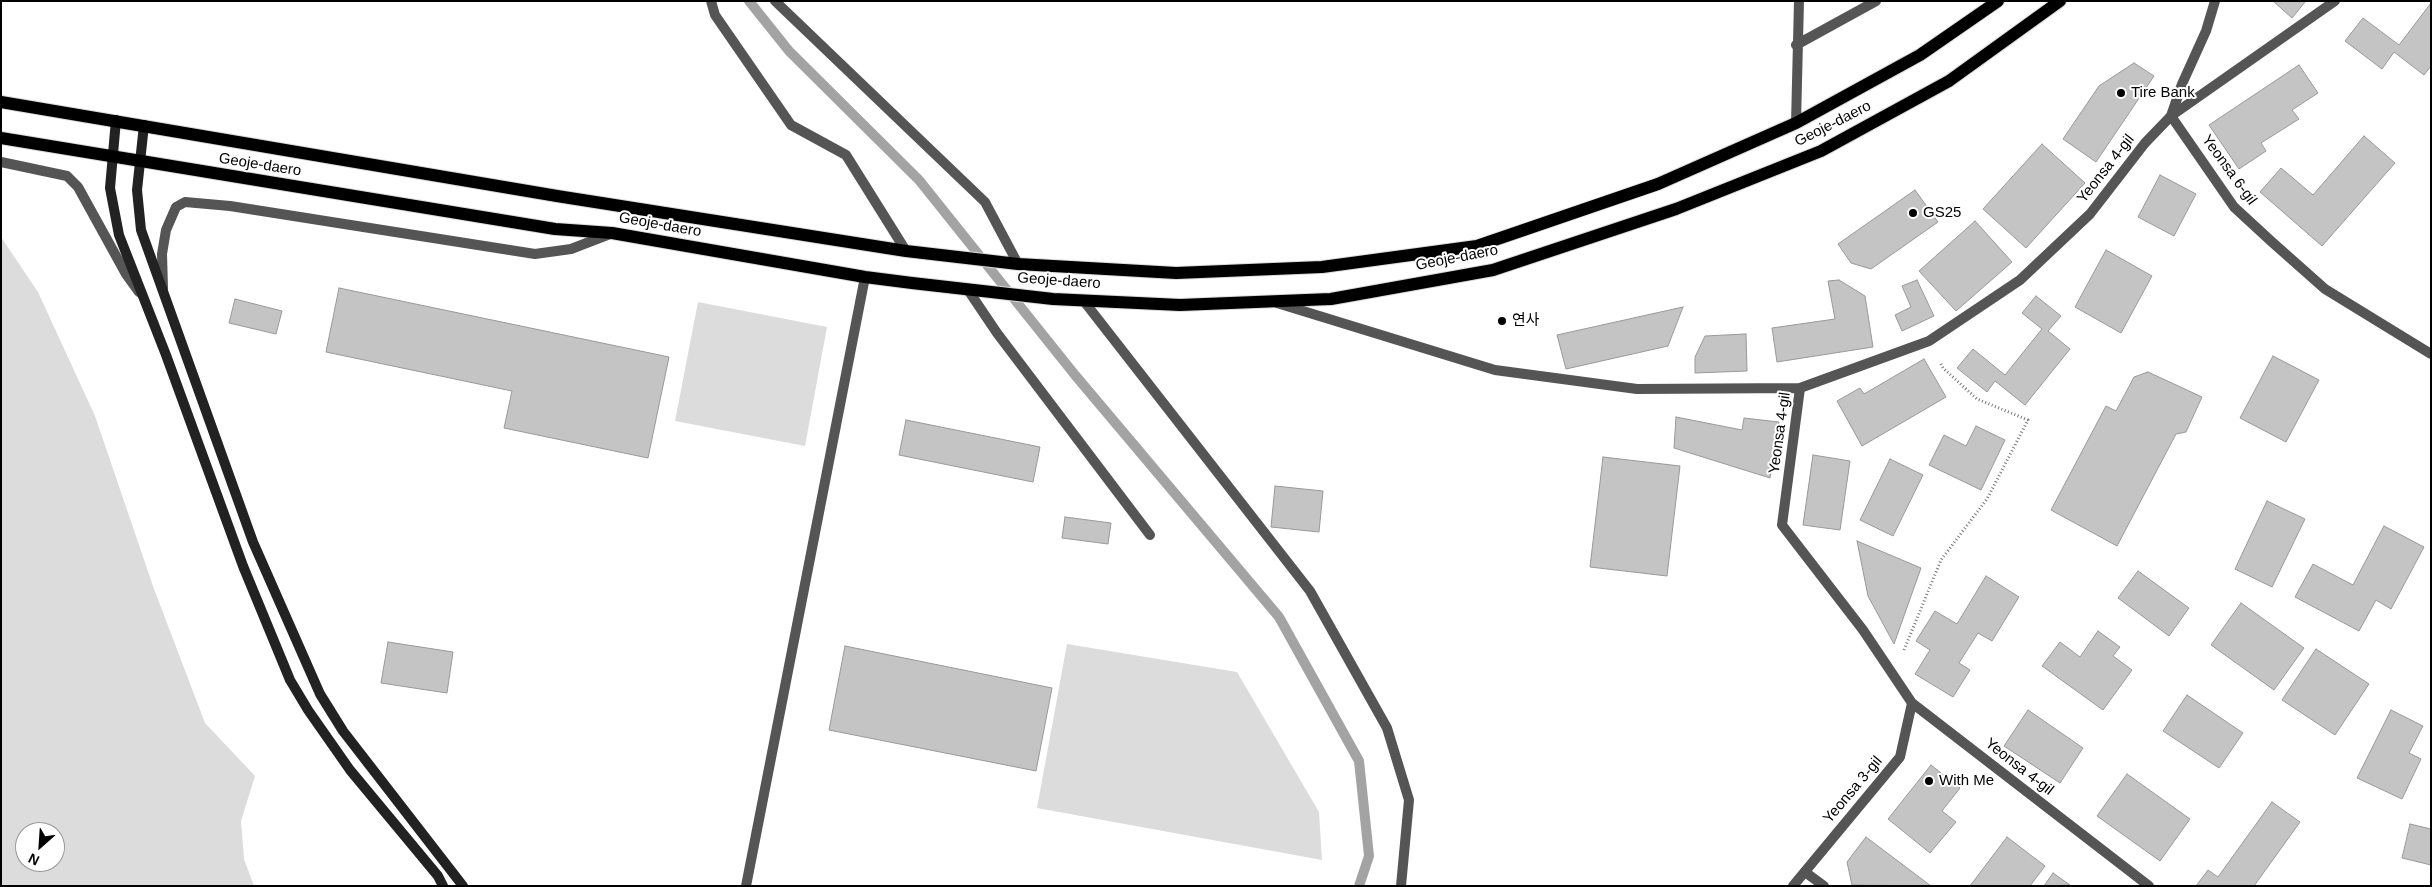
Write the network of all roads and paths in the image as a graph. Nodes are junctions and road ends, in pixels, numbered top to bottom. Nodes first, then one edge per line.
1 (711, 1) edge
2 (776, 1) edge
3 (1799, 1) edge
4 (1876, 1) edge
5 (1998, 1) edge
6 (2060, 1) edge
7 (2215, 1) edge
8 (2335, 1) edge
9 (1796, 45) junction
10 (1, 102) edge
11 (2171, 116) junction
12 (116, 120) junction
13 (1796, 123) junction
14 (144, 125) junction
15 (1, 138) edge
16 (111, 157) junction
17 (1, 162) edge
18 (139, 162) junction
19 (612, 233) junction
20 (906, 250) junction
21 (1018, 264) junction
22 (865, 278) junction
23 (163, 288) junction
24 (968, 290) junction
25 (144, 300) junction
26 (1083, 300) junction
27 (1271, 302) junction
28 (1929, 341) junction
29 (2431, 354) edge
30 (1800, 388) junction
31 (1150, 535) dead end
32 (1894, 676) junction
33 (1912, 703) junction
34 (1805, 872) junction
35 (443, 886) edge
36 (463, 886) edge
37 (746, 886) edge
38 (1401, 886) edge
39 (1793, 886) edge
40 (1824, 886) edge
41 (2149, 886) edge

1 - 20 street
2 - 21 street
3 - 9 street
4 - 9 street
5 - 13 main road, Geoje-daero
6 - 27 main road, Geoje-daero
7 - 11 street, Yeonsa 4-gil
8 - 11 street
9 - 13 street
10 - 12 main road, Geoje-daero
11 - 28 street, Yeonsa 4-gil
11 - 29 street, Yeonsa 6-gil
12 - 14 main road, Geoje-daero
12 - 16 street
13 - 21 main road, Geoje-daero
14 - 18 street
14 - 20 main road, Geoje-daero
15 - 16 main road, Geoje-daero
16 - 18 main road, Geoje-daero
16 - 25 street
17 - 25 street
18 - 19 main road, Geoje-daero
18 - 23 street
19 - 22 main road, Geoje-daero
19 - 23 street
20 - 21 main road, Geoje-daero
22 - 24 main road, Geoje-daero
22 - 37 street
23 - 36 street
24 - 26 main road, Geoje-daero
24 - 31 street
25 - 35 street
26 - 27 main road, Geoje-daero
26 - 38 street
27 - 30 street
28 - 30 street, Yeonsa 4-gil
28 - 32 path
30 - 32 street, Yeonsa 4-gil
32 - 33 street, Yeonsa 4-gil
33 - 34 street, Yeonsa 3-gil
33 - 41 street, Yeonsa 4-gil
34 - 39 street, Yeonsa 3-gil
34 - 40 street

